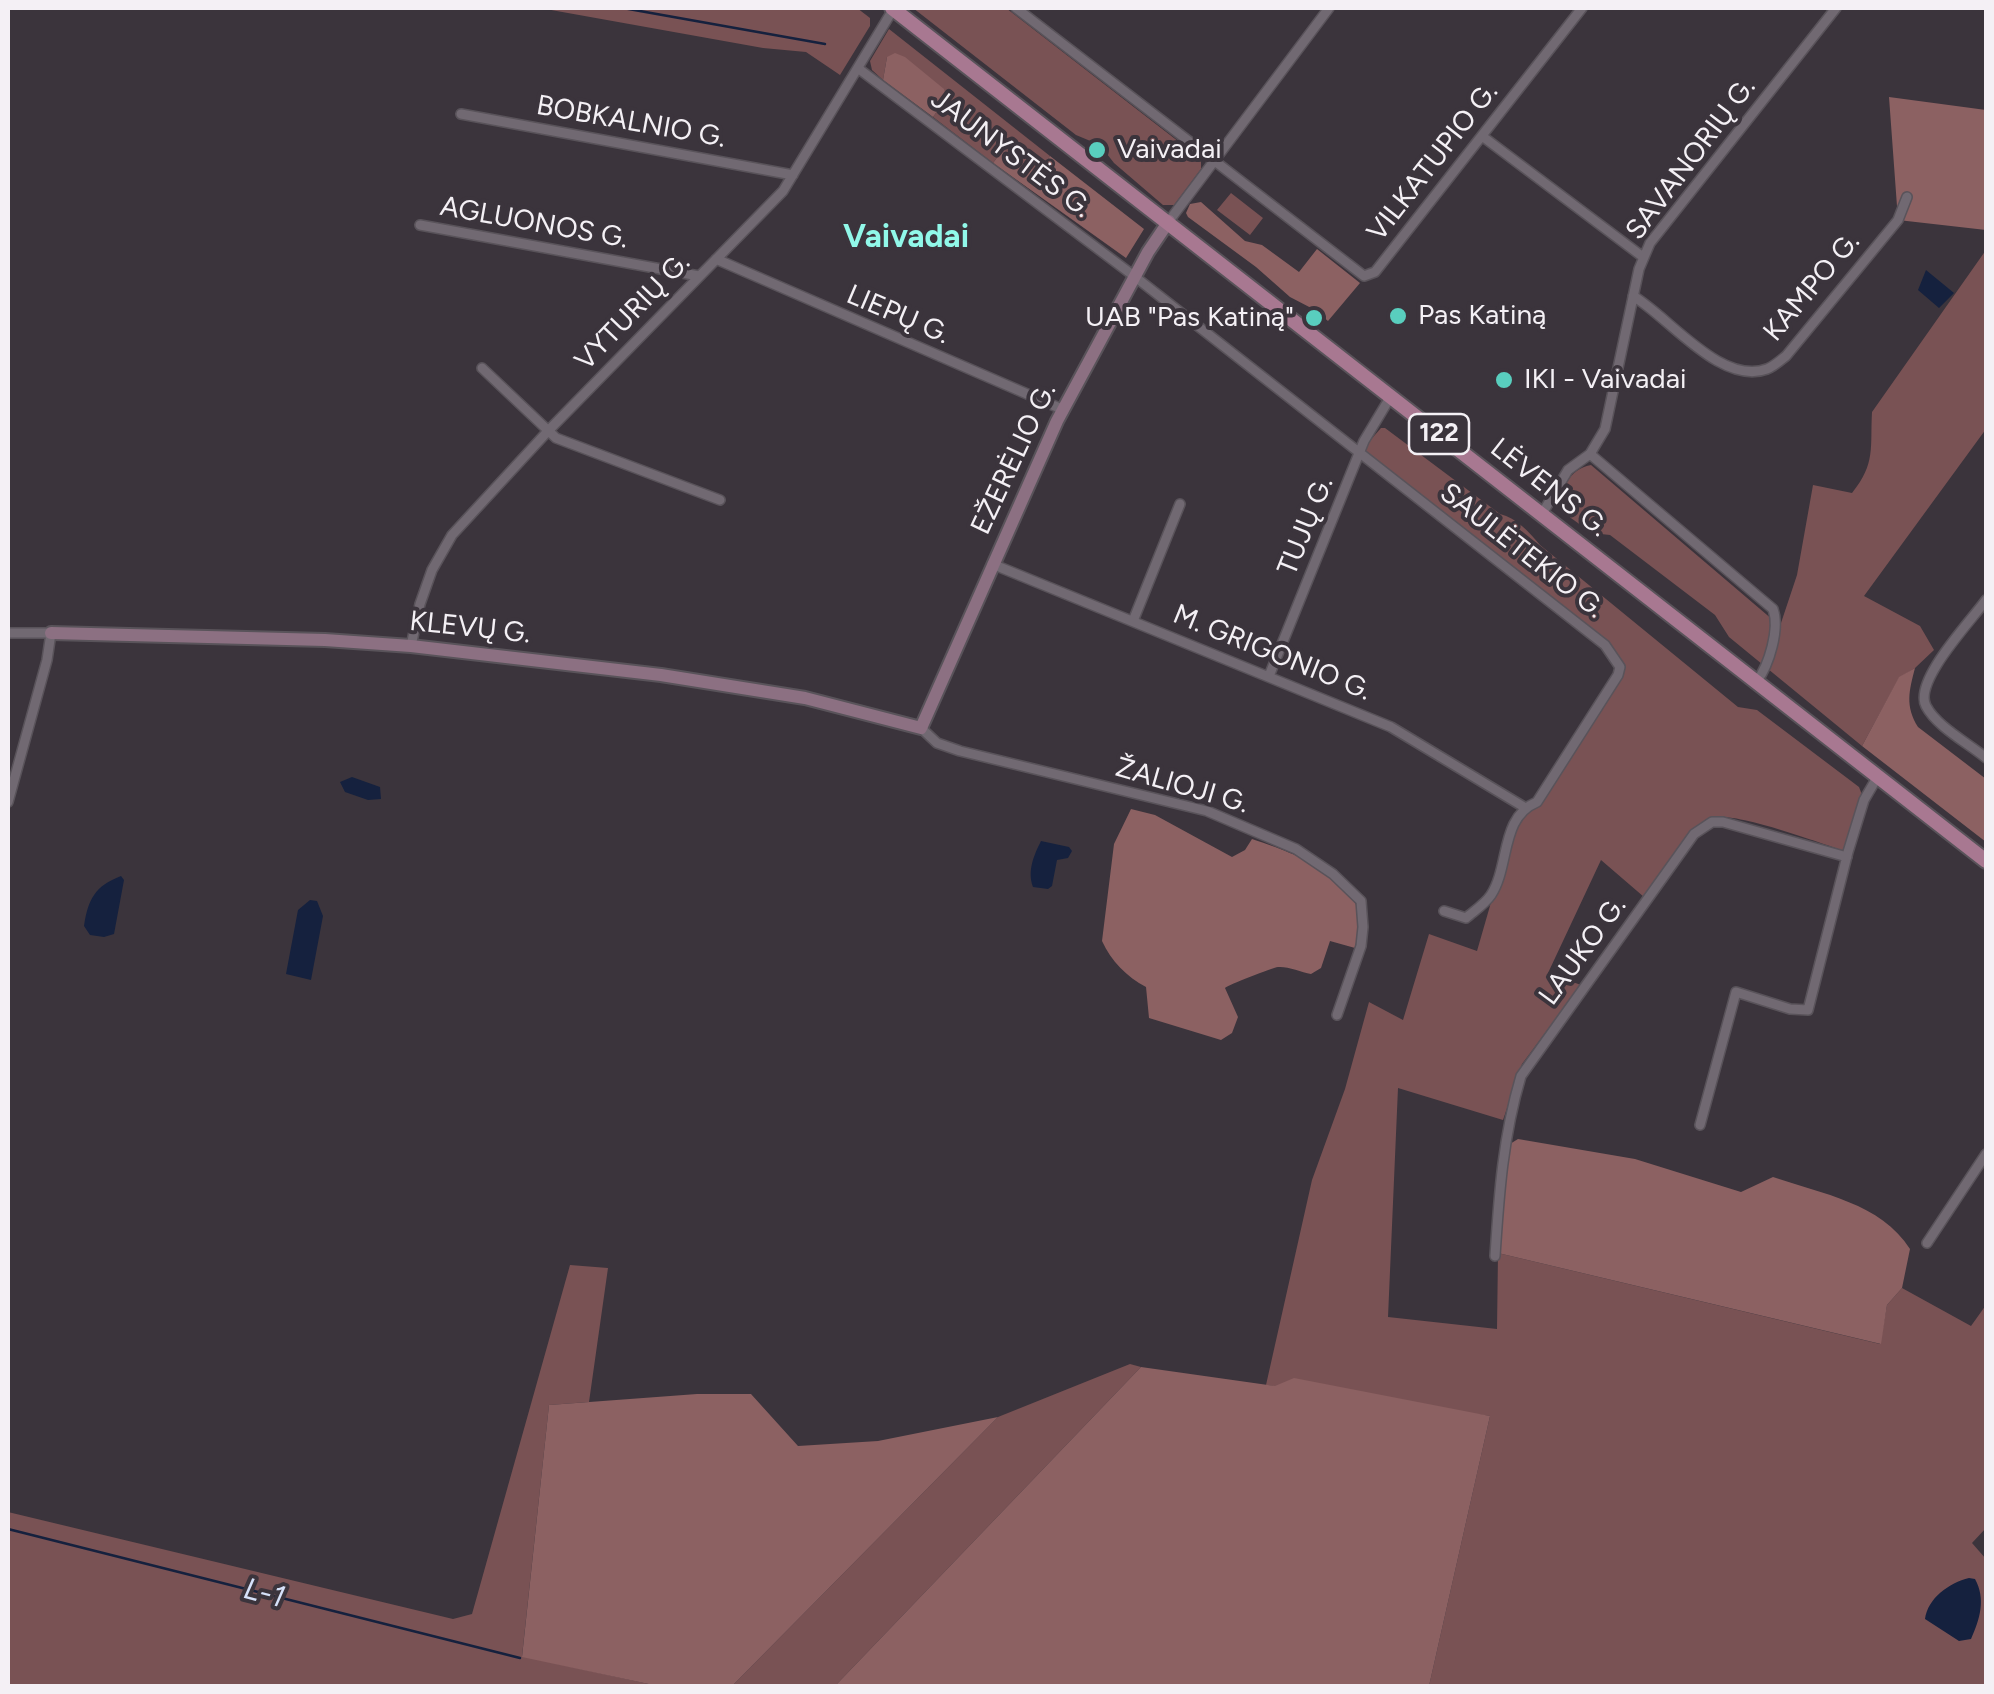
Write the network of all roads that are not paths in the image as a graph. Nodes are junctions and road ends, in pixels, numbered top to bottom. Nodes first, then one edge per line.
1 (893, 8) edge
2 (1016, 8) edge
3 (1329, 8) edge
4 (1582, 8) edge
5 (1836, 8) edge
6 (859, 69) junction
7 (461, 114) dead end
8 (1482, 136) junction
9 (1214, 160) junction
10 (793, 175) junction
11 (1908, 198) dead end
12 (1168, 221) junction
13 (420, 225) dead end
14 (1643, 257) junction
15 (716, 259) junction
16 (699, 276) junction
17 (1134, 276) junction
18 (1633, 296) junction
19 (482, 368) dead end
20 (1391, 396) junction
21 (1064, 410) junction
22 (548, 430) junction
23 (1360, 452) junction
24 (1590, 454) junction
25 (720, 500) dead end
26 (1180, 504) dead end
27 (1542, 514) junction
28 (992, 564) junction
29 (1986, 600) edge
30 (1133, 621) junction
31 (8, 633) edge
32 (52, 634) junction
33 (411, 646) junction
34 (1270, 676) junction
35 (1757, 682) junction
36 (920, 728) junction
37 (1986, 758) edge
38 (1878, 776) junction
39 (8, 802) edge
40 (1524, 807) junction
41 (1847, 858) junction
42 (1986, 860) edge
43 (1444, 911) dead end
44 (1337, 1015) dead end
45 (1700, 1125) dead end
46 (1986, 1154) edge
47 (1927, 1243) dead end
48 (1495, 1256) dead end

1 - 6 street, VYTURIŲ G.
1 - 12 main road, LĖVENS G. / 122
2 - 9 street, VILKATUPIO G.
3 - 9 street
4 - 8 street, VILKATUPIO G.
5 - 14 street, SAVANORIŲ G.
6 - 10 street, VYTURIŲ G.
6 - 17 street, JAUNYSTĖS G.
7 - 10 street, BOBKALNIO G.
8 - 9 street, VILKATUPIO G.
8 - 14 street
9 - 12 street
10 - 15 street, VYTURIŲ G.
11 - 18 street, KAMPO G.
12 - 17 main road, EŽERĖLIO G.
12 - 20 main road, LĖVENS G. / 122
13 - 16 street, AGLUONOS G.
14 - 18 street, SAVANORIŲ G.
15 - 16 street, VYTURIŲ G.
15 - 21 street, LIEPŲ G.
16 - 22 street, VYTURIŲ G.
17 - 21 main road, EŽERĖLIO G.
17 - 23 street, SAULĖTEKIO G.
18 - 24 street, SAVANORIŲ G.
19 - 22 street
20 - 23 street, TUJŲ G.
20 - 27 main road, LĖVENS G. / 122
21 - 28 main road, EŽERĖLIO G.
22 - 25 street
22 - 33 street, VYTURIŲ G.
23 - 34 street, TUJŲ G.
23 - 40 street, SAULĖTEKIO G.
24 - 27 street
24 - 35 street
26 - 30 street
27 - 35 main road, LĖVENS G. / 122
28 - 30 street, M. GRIGONIO G.
28 - 36 main road, EŽERĖLIO G.
29 - 37 street
30 - 34 street, M. GRIGONIO G.
31 - 32 street, KLEVŲ G.
32 - 33 main road, KLEVŲ G.
32 - 39 street
33 - 36 main road, KLEVŲ G.
34 - 40 street, M. GRIGONIO G.
35 - 38 main road, LĖVENS G. / 122
36 - 44 street, ŽALIOJI G.
38 - 41 street
38 - 42 main road, LĖVENS G. / 122
40 - 43 street, SAULĖTEKIO G.
41 - 45 street
41 - 48 street, LAUKO G.
46 - 47 street

